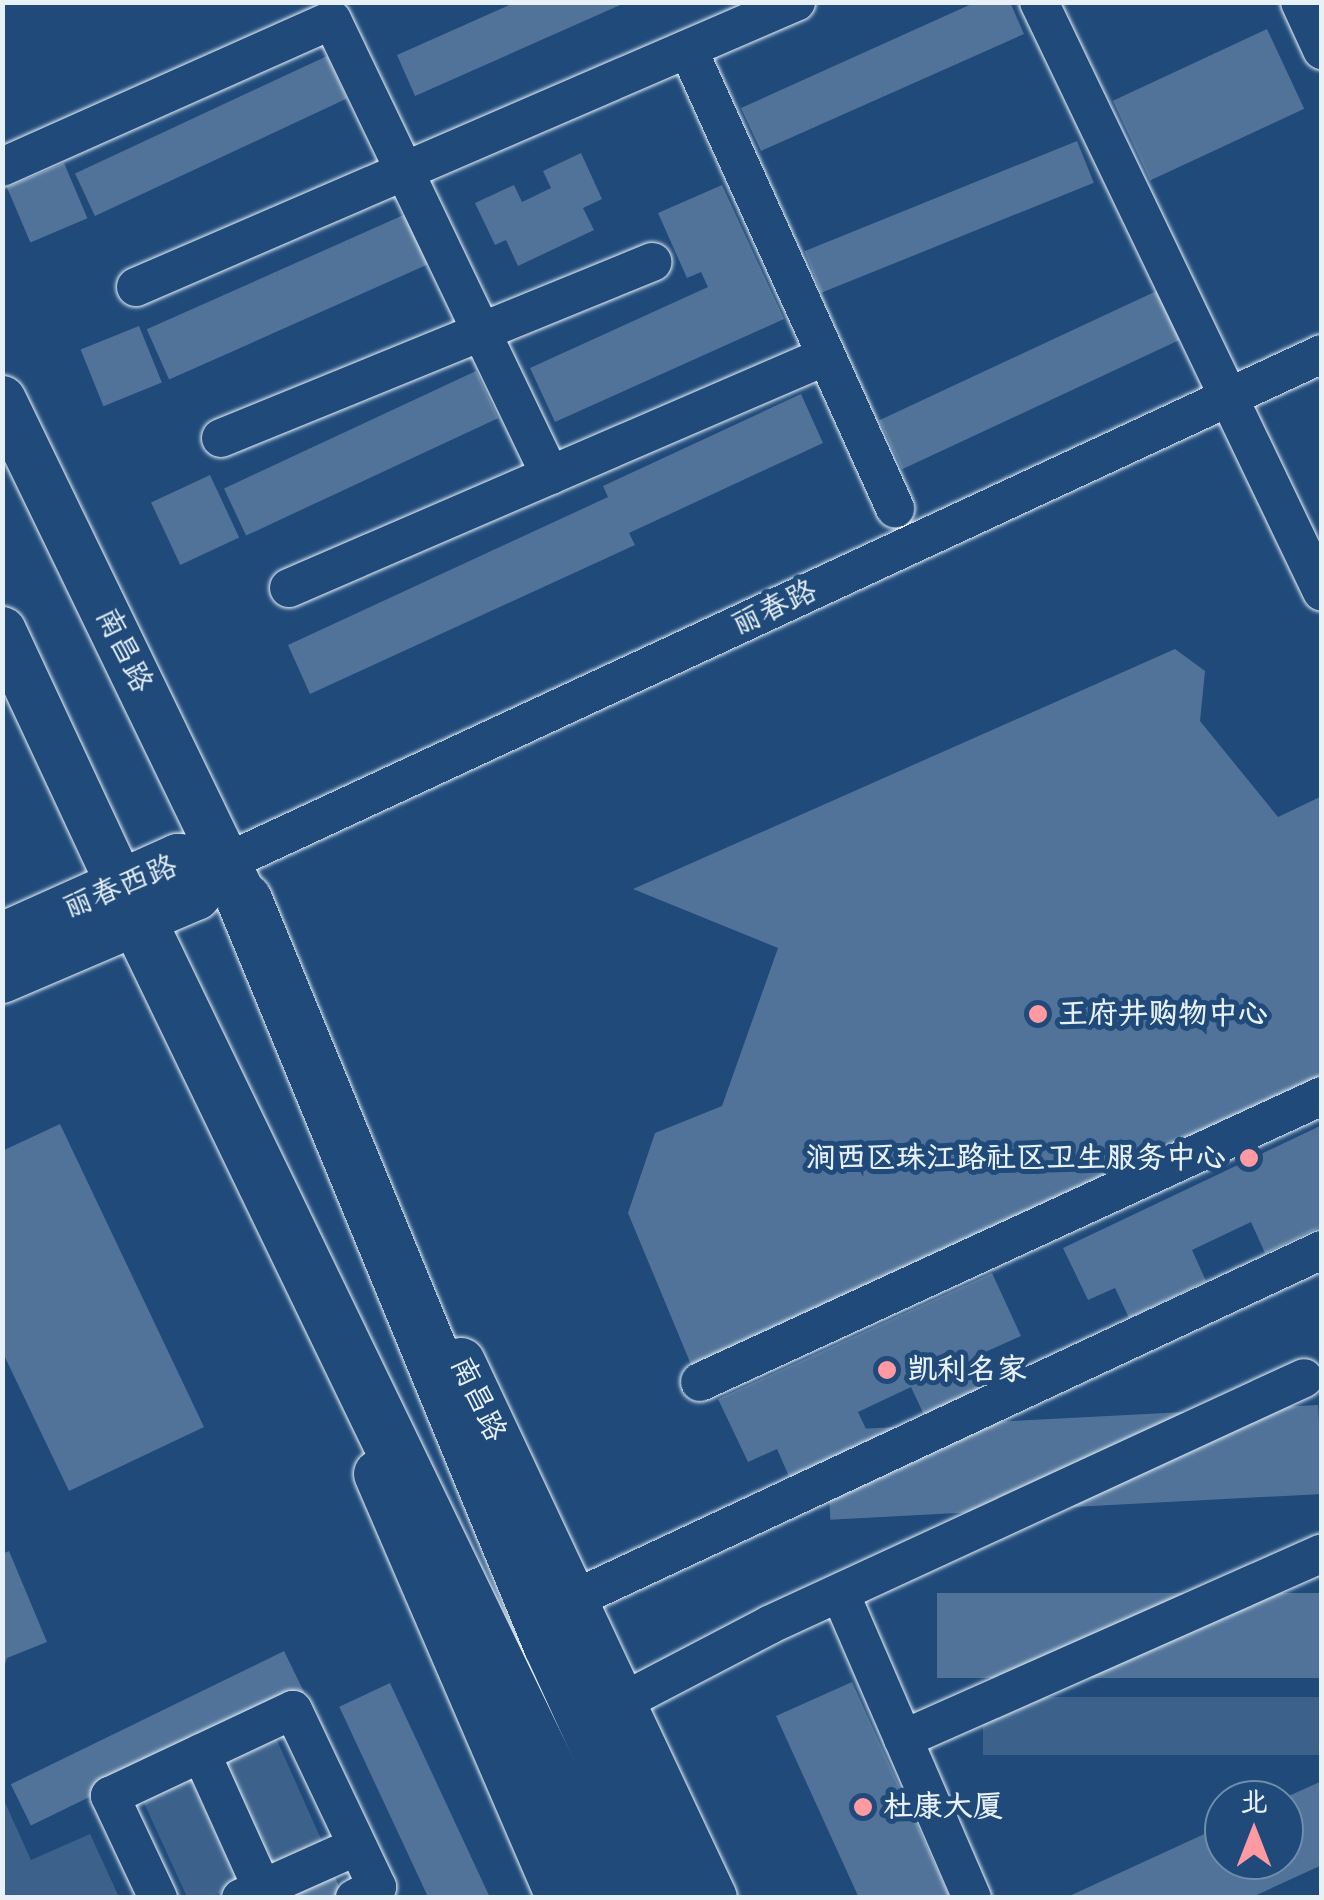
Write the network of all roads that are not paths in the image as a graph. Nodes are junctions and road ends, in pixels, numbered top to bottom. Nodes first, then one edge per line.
1 (796, 2) edge
2 (1039, 2) edge
3 (1300, 2) edge
4 (688, 49) junction
5 (1322, 50) edge
6 (2, 168) edge
7 (405, 171) junction
8 (652, 262) dead end
9 (136, 287) dead end
10 (482, 332) junction
11 (1322, 354) edge
12 (826, 356) junction
13 (1232, 396) junction
14 (2, 400) edge
15 (221, 438) dead end
16 (550, 475) junction
17 (895, 508) dead end
18 (289, 588) dead end
19 (1322, 592) edge
20 (2, 631) edge
21 (235, 881) junction
22 (135, 914) junction
23 (2, 937) edge
24 (2, 979) edge
25 (1322, 1096) edge
26 (1322, 1250) edge
27 (1304, 1378) dead end
28 (700, 1382) dead end
29 (1322, 1553) edge
30 (840, 1593) junction
31 (543, 1637) junction
32 (622, 1702) junction
33 (903, 1739) junction
34 (201, 1753) junction
35 (358, 1846) junction
36 (252, 1893) edge
37 (158, 1898) edge
38 (355, 1898) edge
39 (560, 1898) edge
40 (610, 1898) edge
41 (667, 1898) edge
42 (713, 1898) edge
43 (972, 1898) edge

1 - 4 street
2 - 13 street
3 - 5 street
4 - 7 street
4 - 12 street
6 - 7 street
7 - 9 street
7 - 10 street
8 - 10 street
10 - 15 street
10 - 16 street
11 - 13 street, 丽春路
12 - 16 street
12 - 17 street
13 - 19 street
13 - 21 street, 丽春路
14 - 21 main road, 南昌路
16 - 18 street
20 - 22 main road, 南昌路
21 - 22 main road, 丽春西路
21 - 31 highway, 南昌路
22 - 23 main road, 丽春西路
22 - 24 main road, 丽春西路
22 - 31 highway, 南昌路
22 - 39 main road, 南昌路
25 - 28 street
26 - 31 street
27 - 30 street
29 - 33 street
30 - 32 street
30 - 33 street
31 - 32 main road, 南昌路
31 - 40 highway, 南昌路
31 - 41 highway, 南昌路
32 - 42 main road, 南昌路
33 - 43 street
34 - 35 street
34 - 36 street
34 - 37 street
35 - 36 street
35 - 38 street

